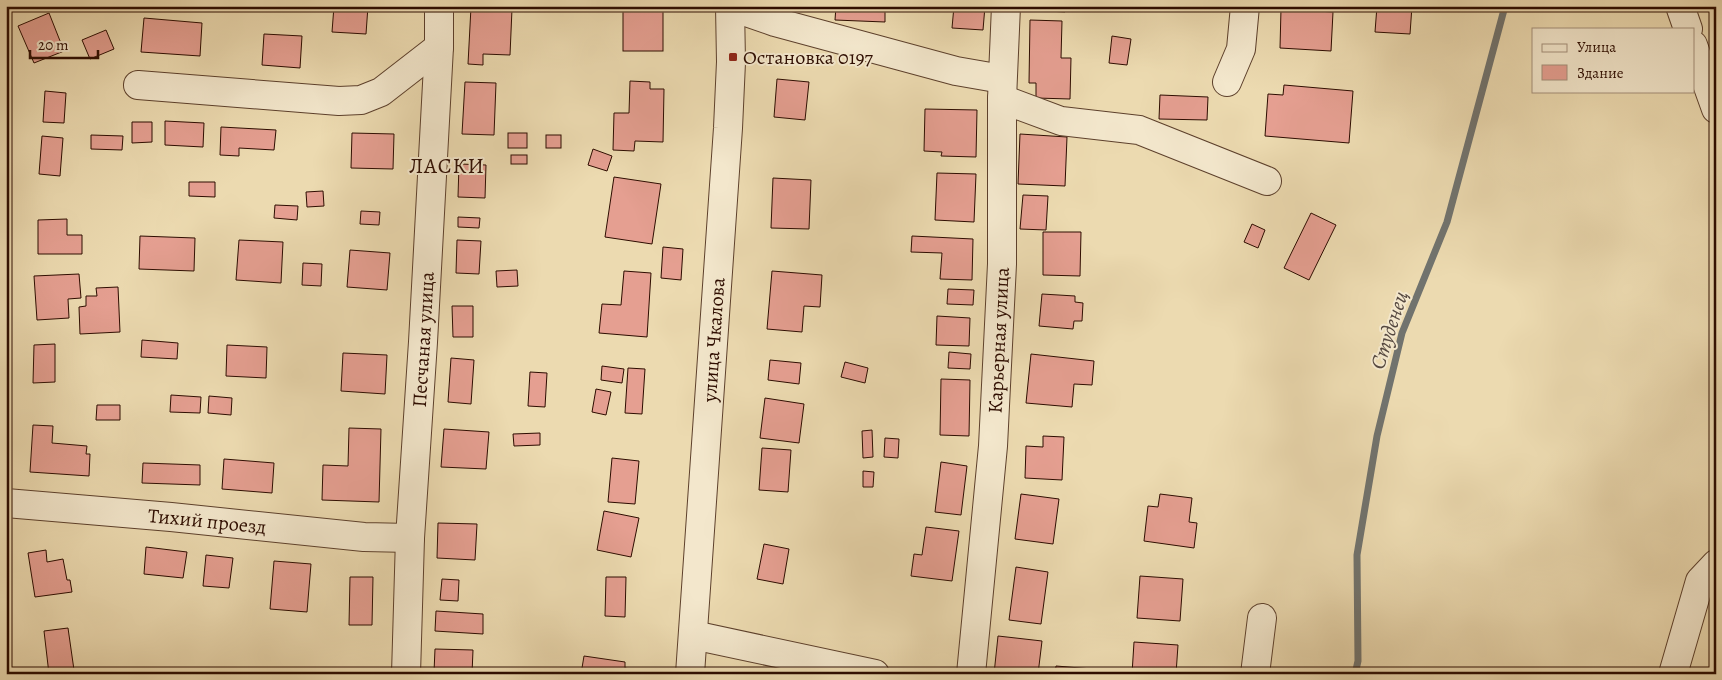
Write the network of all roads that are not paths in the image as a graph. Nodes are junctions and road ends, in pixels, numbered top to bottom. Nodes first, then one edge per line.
1 (439, 6) edge
2 (1006, 6) edge
3 (1245, 6) edge
4 (1680, 6) edge
5 (730, 7) edge
6 (1688, 28) edge
7 (439, 47) junction
8 (1694, 48) edge
9 (1227, 82) dead end
10 (138, 85) dead end
11 (1002, 89) junction
12 (1716, 109) edge
13 (1267, 181) dead end
14 (6, 504) edge
15 (410, 538) junction
16 (1716, 564) edge
17 (1262, 618) dead end
18 (693, 635) junction
19 (406, 674) edge
20 (690, 674) edge
21 (875, 674) edge
22 (971, 674) edge
23 (1255, 674) edge
24 (1673, 674) edge

1 - 7 street, Песчаная улица
2 - 11 street, Карьерная улица
3 - 9 street
4 - 6 street
5 - 11 street
5 - 18 street, улица Чкалова
7 - 10 street
7 - 15 street, Песчаная улица
8 - 12 street
11 - 13 street
11 - 22 street, Карьерная улица
14 - 15 street, Тихий проезд
15 - 19 street, Песчаная улица
16 - 24 street
17 - 23 street
18 - 20 street, улица Чкалова
18 - 21 street

